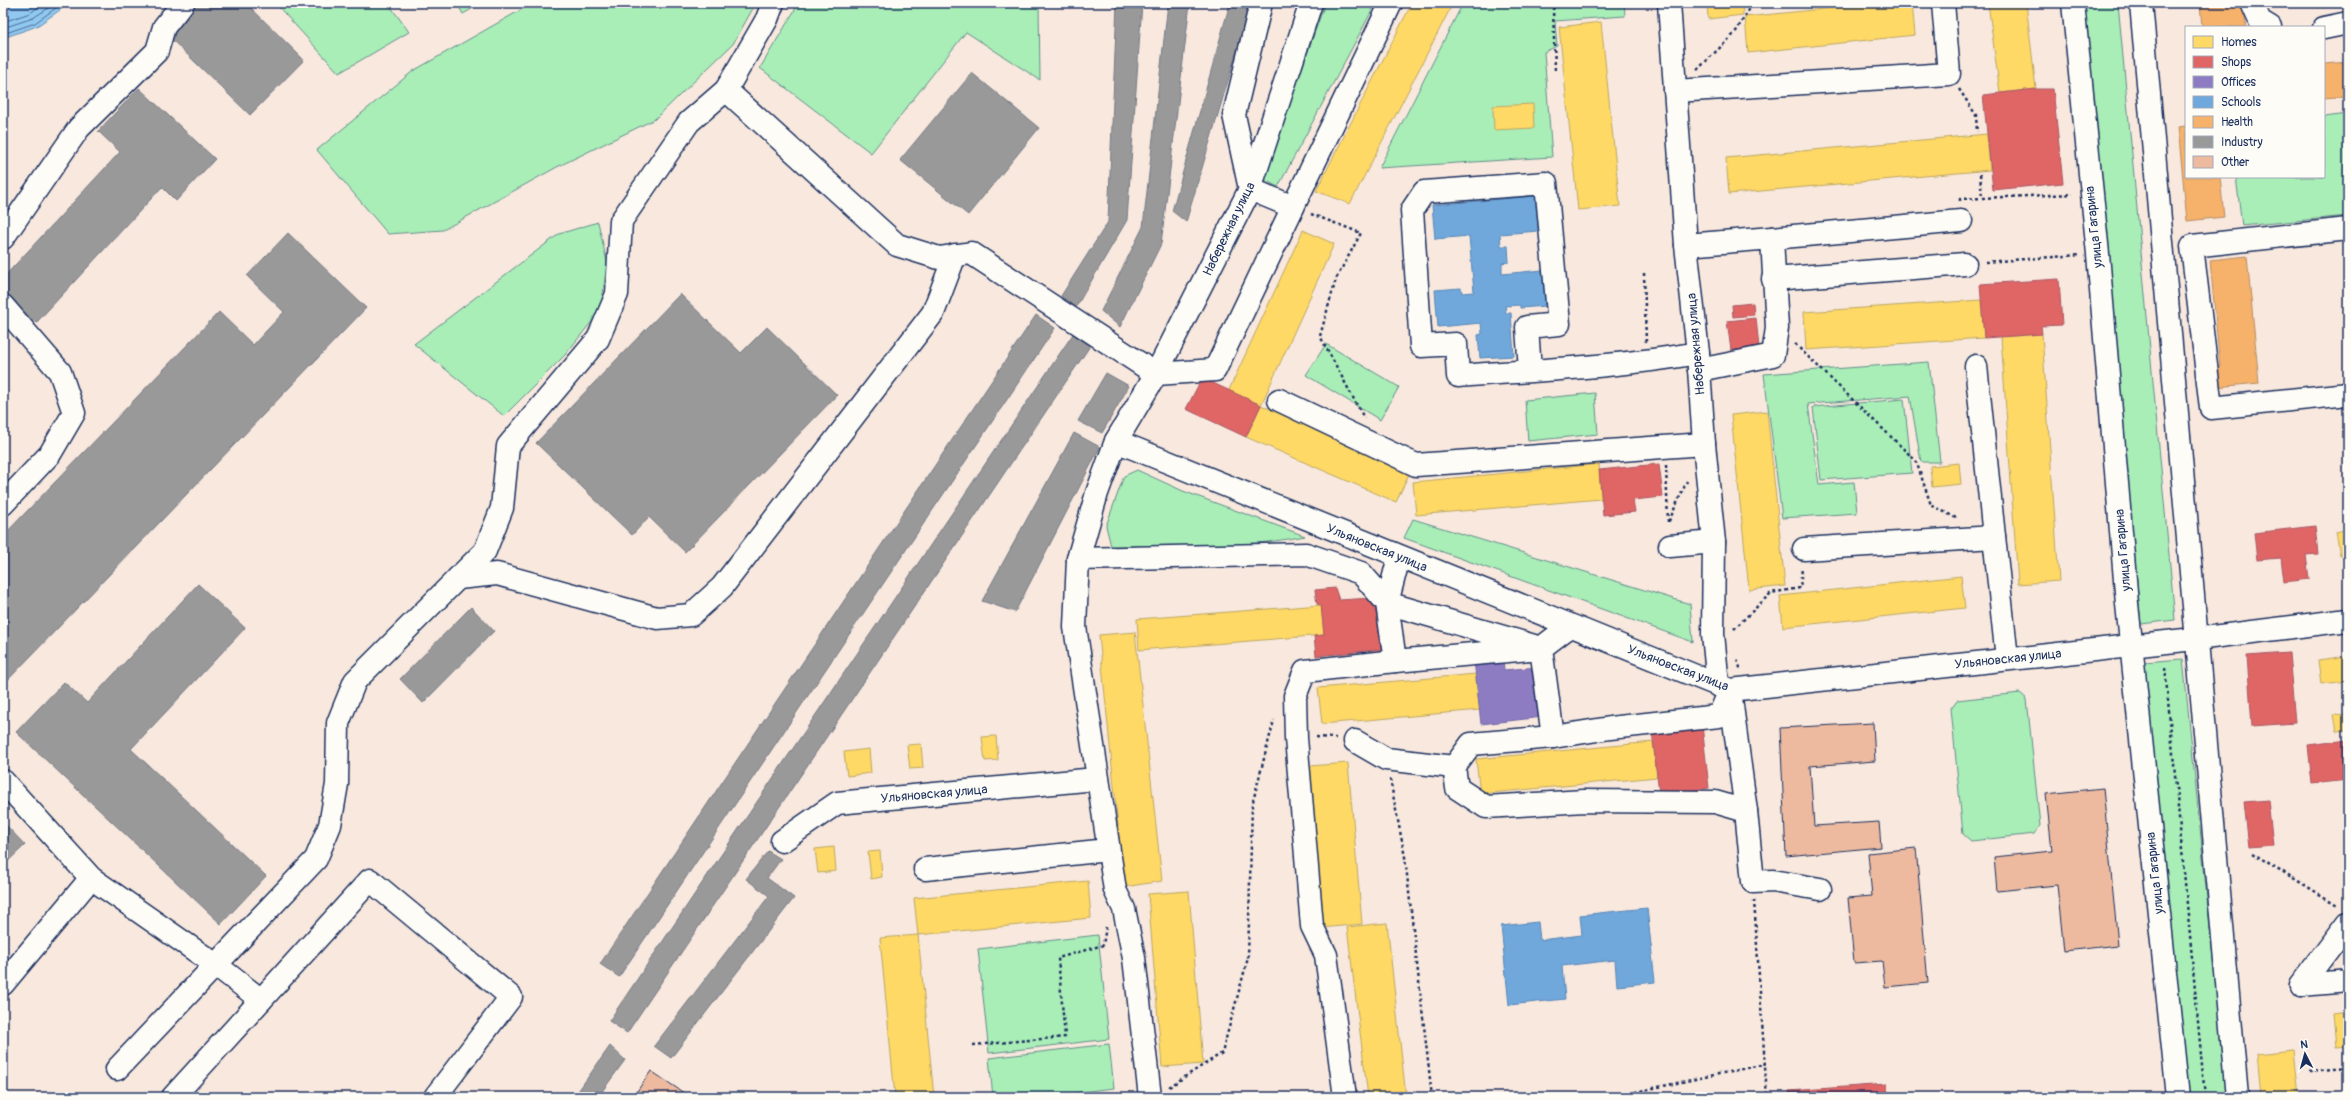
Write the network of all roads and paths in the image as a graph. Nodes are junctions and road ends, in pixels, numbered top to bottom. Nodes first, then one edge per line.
1 (183, 3) edge
2 (773, 3) edge
3 (1261, 3) edge
4 (1311, 3) edge
5 (1391, 3) edge
6 (1558, 3) edge
7 (1669, 3) edge
8 (1753, 3) edge
9 (1943, 3) edge
10 (2073, 3) edge
11 (2141, 3) edge
12 (2252, 3) edge
13 (2348, 23) edge
14 (2268, 26) edge
15 (2325, 28) edge
16 (1555, 70) dead end
17 (1949, 74) junction
18 (726, 90) junction
19 (1675, 91) junction
20 (1977, 132) dead end
21 (1980, 174) dead end
22 (1250, 188) junction
23 (2091, 194) junction
24 (1982, 197) junction
25 (1292, 208) junction
26 (1961, 221) joint
27 (2348, 229) edge
28 (3, 238) edge
29 (1772, 238) junction
30 (1686, 244) junction
31 (2098, 254) junction
32 (955, 255) junction
33 (1965, 264) joint
34 (1644, 273) dead end
35 (1773, 279) junction
36 (3, 306) edge
37 (1777, 328) junction
38 (1699, 361) junction
39 (1647, 362) junction
40 (1976, 366) dead end
41 (1530, 371) junction
42 (1156, 374) junction
43 (2348, 394) edge
44 (1279, 400) dead end
45 (1364, 419) dead end
46 (1116, 441) junction
47 (1704, 444) junction
48 (1666, 447) junction
49 (1688, 480) dead end
50 (3, 504) edge
51 (1959, 519) dead end
52 (1994, 536) junction
53 (1714, 542) junction
54 (1670, 546) dead end
55 (1804, 550) joint
56 (1399, 557) junction
57 (1078, 559) junction
58 (458, 578) junction
59 (1387, 603) junction
60 (2348, 620) edge
61 (1570, 626) junction
62 (1733, 630) dead end
63 (2196, 639) junction
64 (2132, 646) junction
65 (1541, 648) junction
66 (2007, 659) junction
67 (1395, 661) junction
68 (2165, 668) dead end
69 (1724, 687) junction
70 (1295, 696) junction
71 (1553, 737) junction
72 (1296, 738) junction
73 (1355, 741) joint
74 (1386, 759) junction
75 (1454, 766) junction
76 (1096, 779) junction
77 (3, 781) edge
78 (1746, 811) junction
79 (782, 840) dead end
80 (1108, 850) junction
81 (2252, 853) dead end
82 (925, 869) dead end
83 (91, 878) junction
84 (1753, 882) junction
85 (1820, 889) dead end
86 (2345, 915) edge
87 (1107, 924) dead end
88 (216, 965) junction
89 (2348, 981) edge
90 (3, 984) edge
91 (261, 1000) junction
92 (973, 1045) dead end
93 (1765, 1064) junction
94 (2348, 1067) edge
95 (117, 1069) dead end
96 (2310, 1070) dead end
97 (1158, 1093) edge
98 (1625, 1096) edge
99 (173, 1097) edge
100 (435, 1097) edge
101 (1345, 1097) edge
102 (1432, 1097) edge
103 (1563, 1097) edge
104 (1767, 1097) edge
105 (2178, 1097) edge
106 (2205, 1097) edge
107 (2237, 1097) edge

1 - 28 street
2 - 18 street
3 - 22 street
4 - 22 street, Набережная улица
5 - 25 street
6 - 16 path
7 - 19 street, Набережная улица
8 - 19 path
9 - 17 street
10 - 23 street, улица Гагарина
11 - 63 street
12 - 14 street
13 - 15 street
17 - 19 street
17 - 20 path
18 - 32 street
18 - 58 street
19 - 30 street, Набережная улица
21 - 24 path
22 - 25 street
22 - 42 street, Набережная улица
23 - 24 path
23 - 31 street, улица Гагарина
24 - 26 path
25 - 42 street
25 - 45 path
26 - 29 street
27 - 43 street
29 - 30 street
29 - 35 street
30 - 38 street, Набережная улица
31 - 33 path
31 - 64 street, улица Гагарина
32 - 42 street
32 - 58 street
33 - 35 street
34 - 39 path
35 - 37 street
36 - 50 street
37 - 38 street
37 - 51 path
38 - 39 street
38 - 47 street, Набережная улица
39 - 41 street
40 - 52 street
41 - 41 street
42 - 46 street, Набережная улица
44 - 48 street
46 - 56 street, Ульяновская улица
46 - 57 street, Набережная улица
47 - 48 street
47 - 53 street, Набережная улица
48 - 49 path
52 - 55 street
52 - 66 street
53 - 54 street
53 - 69 street, Набережная улица
55 - 62 path
56 - 59 street
56 - 61 street, Ульяновская улица
57 - 59 street
57 - 76 street, Набережная улица
58 - 88 street
59 - 65 street
59 - 67 street
60 - 63 street, Ульяновская улица
61 - 65 street
61 - 69 street, Ульяновская улица
63 - 64 street, Ульяновская улица
63 - 107 street
64 - 66 street, Ульяновская улица
64 - 105 street, улица Гагарина
65 - 67 street
65 - 71 street
66 - 69 street, Ульяновская улица
67 - 70 street
68 - 106 path
69 - 71 street
69 - 78 street, Набережная улица
70 - 72 street
70 - 97 path
71 - 75 street
72 - 73 path
72 - 101 street
73 - 74 street
74 - 75 street
74 - 102 path
75 - 78 street
76 - 79 street, Ульяновская улица
76 - 80 street, Набережная улица
77 - 83 street
78 - 84 street, Набережная улица
80 - 82 street
80 - 97 street, Набережная улица
81 - 86 path
83 - 88 street
83 - 90 street
84 - 85 street
84 - 93 path
86 - 89 street
87 - 92 path
88 - 91 street
88 - 95 street
91 - 99 street
91 - 100 street
93 - 98 path
93 - 104 path
94 - 96 path
98 - 103 path

